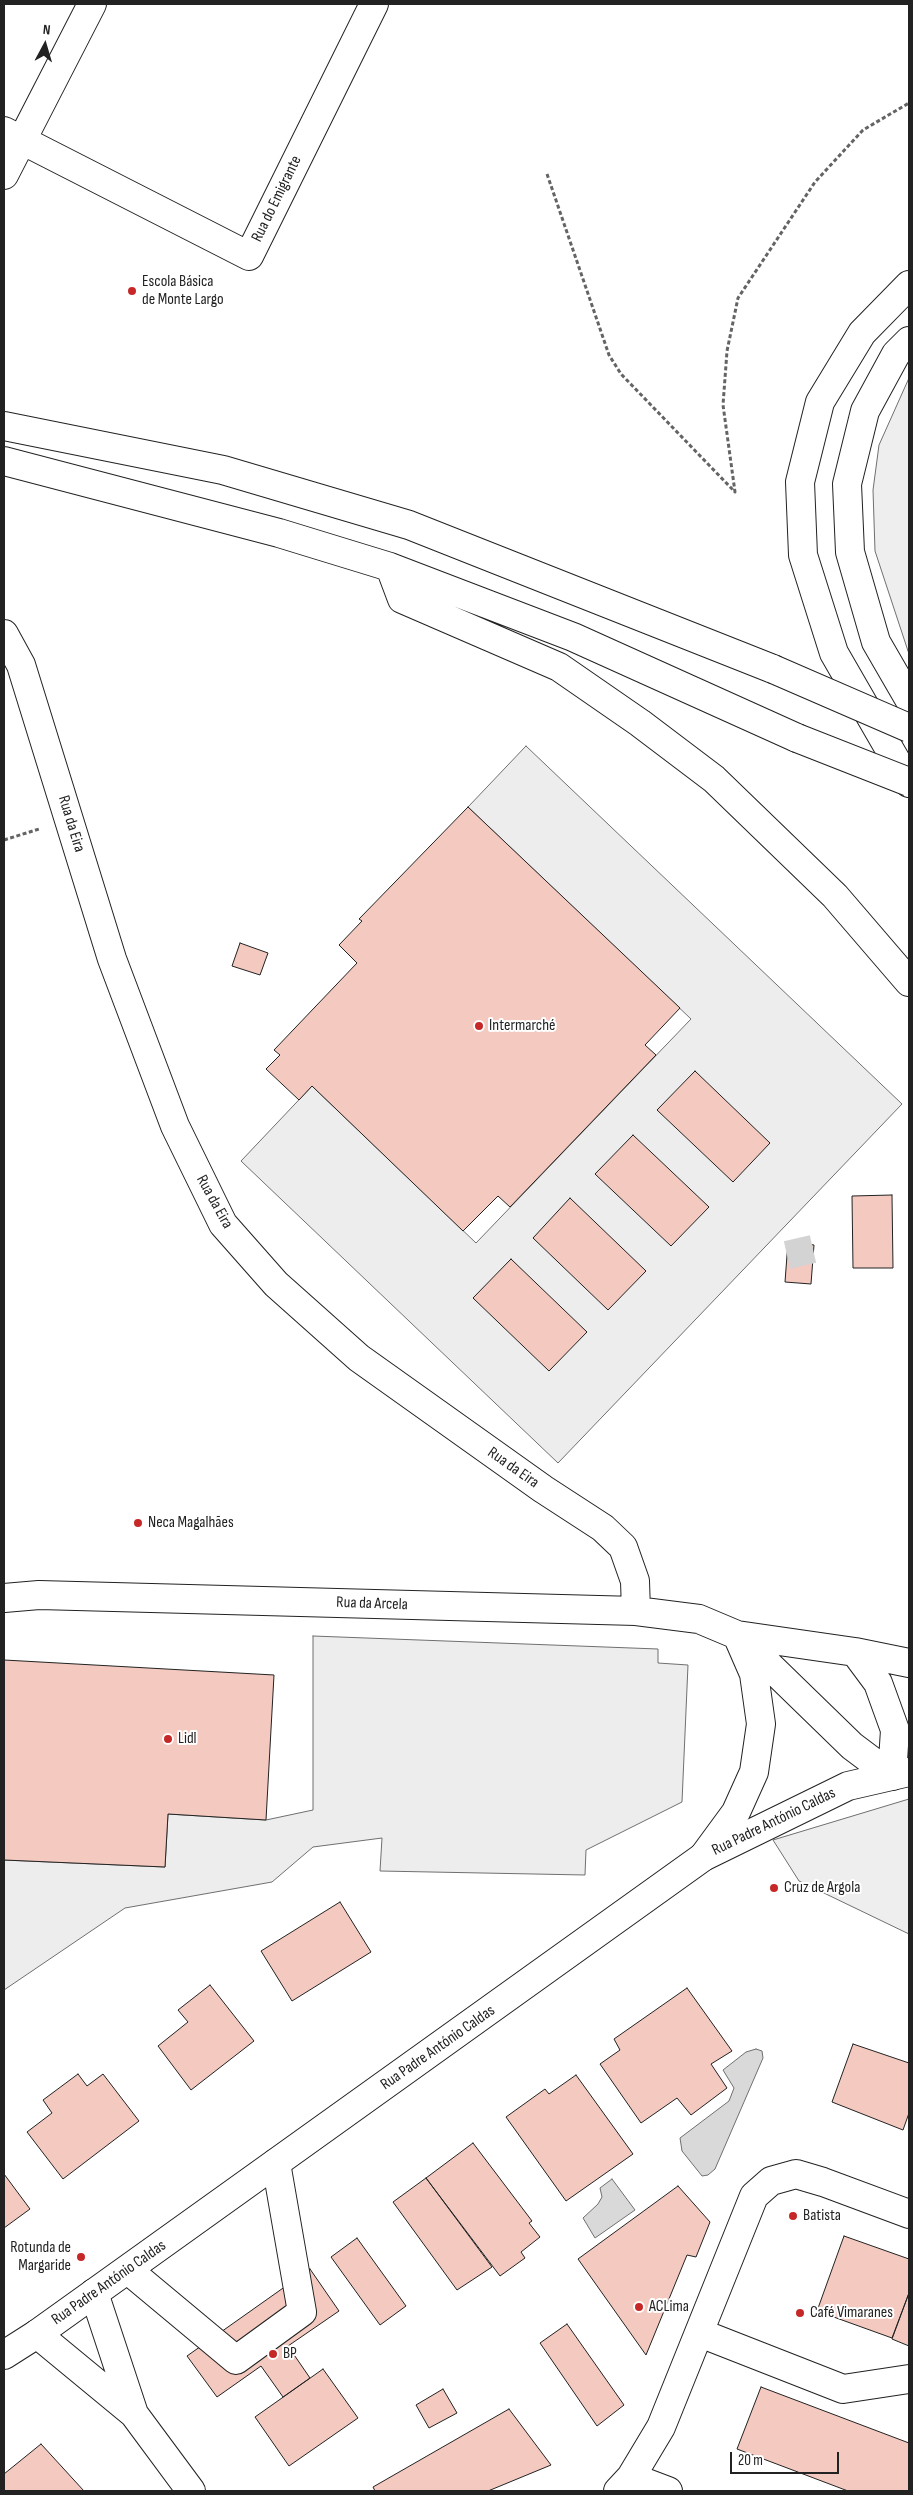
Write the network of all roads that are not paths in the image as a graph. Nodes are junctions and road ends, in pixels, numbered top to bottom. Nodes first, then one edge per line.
1 (92, 4) edge
2 (374, 4) edge
3 (12, 136) edge
4 (4, 175) edge
5 (909, 285) edge
6 (909, 341) edge
7 (4, 426) edge
8 (4, 461) edge
9 (390, 567) junction
10 (4, 634) edge
11 (909, 699) edge
12 (909, 728) edge
13 (909, 782) edge
14 (909, 982) edge
15 (4, 1598) edge
16 (636, 1611) junction
17 (737, 1634) junction
18 (855, 1652) junction
19 (909, 1663) edge
20 (900, 1774) edge
21 (703, 1857) junction
22 (276, 2163) junction
23 (909, 2214) edge
24 (128, 2270) junction
25 (94, 2293) junction
26 (700, 2333) junction
27 (38, 2334) junction
28 (4, 2356) edge
29 (909, 2379) edge
30 (134, 2414) junction
31 (624, 2484) edge
32 (192, 2491) edge
33 (668, 2491) edge

1 - 3 main road
2 - 3 main road, Rua do Emigrante
3 - 4 main road
5 - 13 main road
6 - 11 main road
7 - 12 main road, bridge
8 - 9 main road
9 - 13 main road, bridge
9 - 14 main road
10 - 16 main road, Rua da Eira
15 - 16 main road, Rua da Arcela
16 - 17 main road, Rua da Arcela
17 - 18 main road
17 - 20 main road
17 - 21 main road
18 - 19 main road
18 - 20 main road
20 - 21 main road, Rua Padre António Caldas
21 - 22 main road, Rua Padre António Caldas
22 - 24 main road, Rua Padre António Caldas
22 - 24 main road
23 - 26 main road
24 - 25 main road, Rua Padre António Caldas
25 - 27 main road, Rua Padre António Caldas
25 - 30 main road
26 - 29 main road
26 - 31 main road
27 - 28 main road, Rua Padre António Caldas
27 - 30 main road
30 - 32 main road
31 - 33 main road

